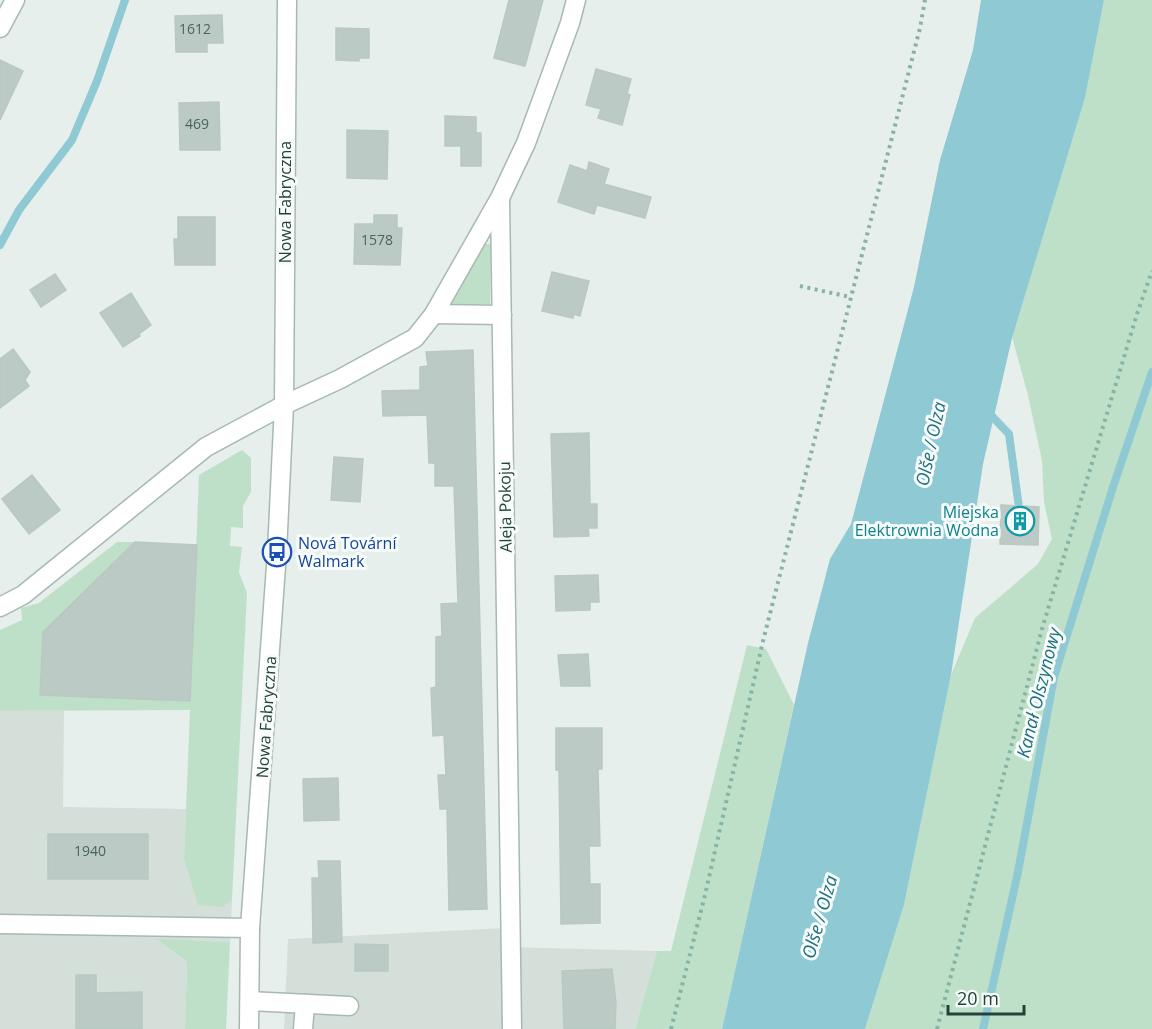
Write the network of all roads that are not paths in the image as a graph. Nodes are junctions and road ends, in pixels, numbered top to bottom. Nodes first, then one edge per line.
1 (15, 0) edge
2 (286, 0) edge
3 (576, 0) edge
4 (0, 28) edge
5 (500, 198) junction
6 (434, 314) junction
7 (502, 315) junction
8 (284, 405) junction
9 (0, 607) edge
10 (0, 924) edge
11 (250, 928) junction
12 (250, 1001) junction
13 (305, 1004) junction
14 (349, 1005) dead end
15 (249, 1029) edge
16 (303, 1029) edge
17 (512, 1029) edge

1 - 4 street
2 - 8 street, Nowa Fabryczna
3 - 5 street, Aleja Pokoju
5 - 6 street
5 - 7 street, Aleja Pokoju
6 - 7 street
6 - 8 street
7 - 17 street, Aleja Pokoju
8 - 9 street
8 - 11 street, Nowa Fabryczna
10 - 11 street
11 - 12 street, Nowa Fabryczna
12 - 13 street
12 - 15 street, Nowa Fabryczna
13 - 14 street
13 - 16 street

